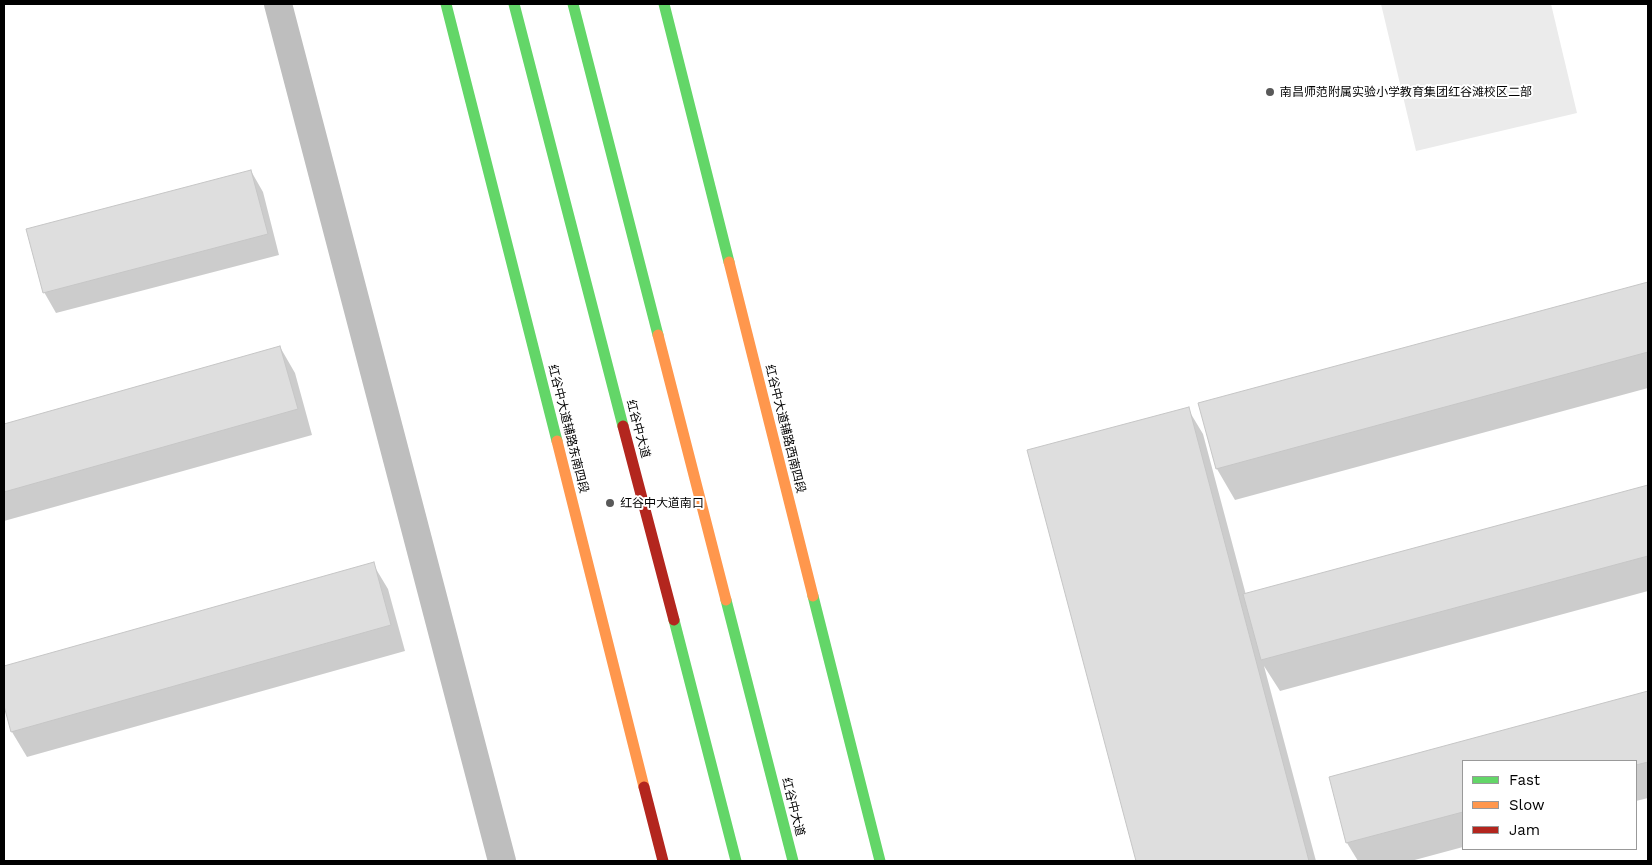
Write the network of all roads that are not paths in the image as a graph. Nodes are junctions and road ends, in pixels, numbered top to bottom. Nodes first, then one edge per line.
1 (278, 4) edge
2 (446, 4) edge
3 (514, 4) edge
4 (573, 4) edge
5 (664, 4) edge
6 (502, 861) edge
7 (663, 861) edge
8 (736, 861) edge
9 (793, 861) edge
10 (880, 861) edge

1 - 6 street
2 - 7 street, 红谷中大道辅路东南四段
3 - 8 street, 红谷中大道
4 - 9 street, 红谷中大道
5 - 10 street, 红谷中大道辅路西南四段

